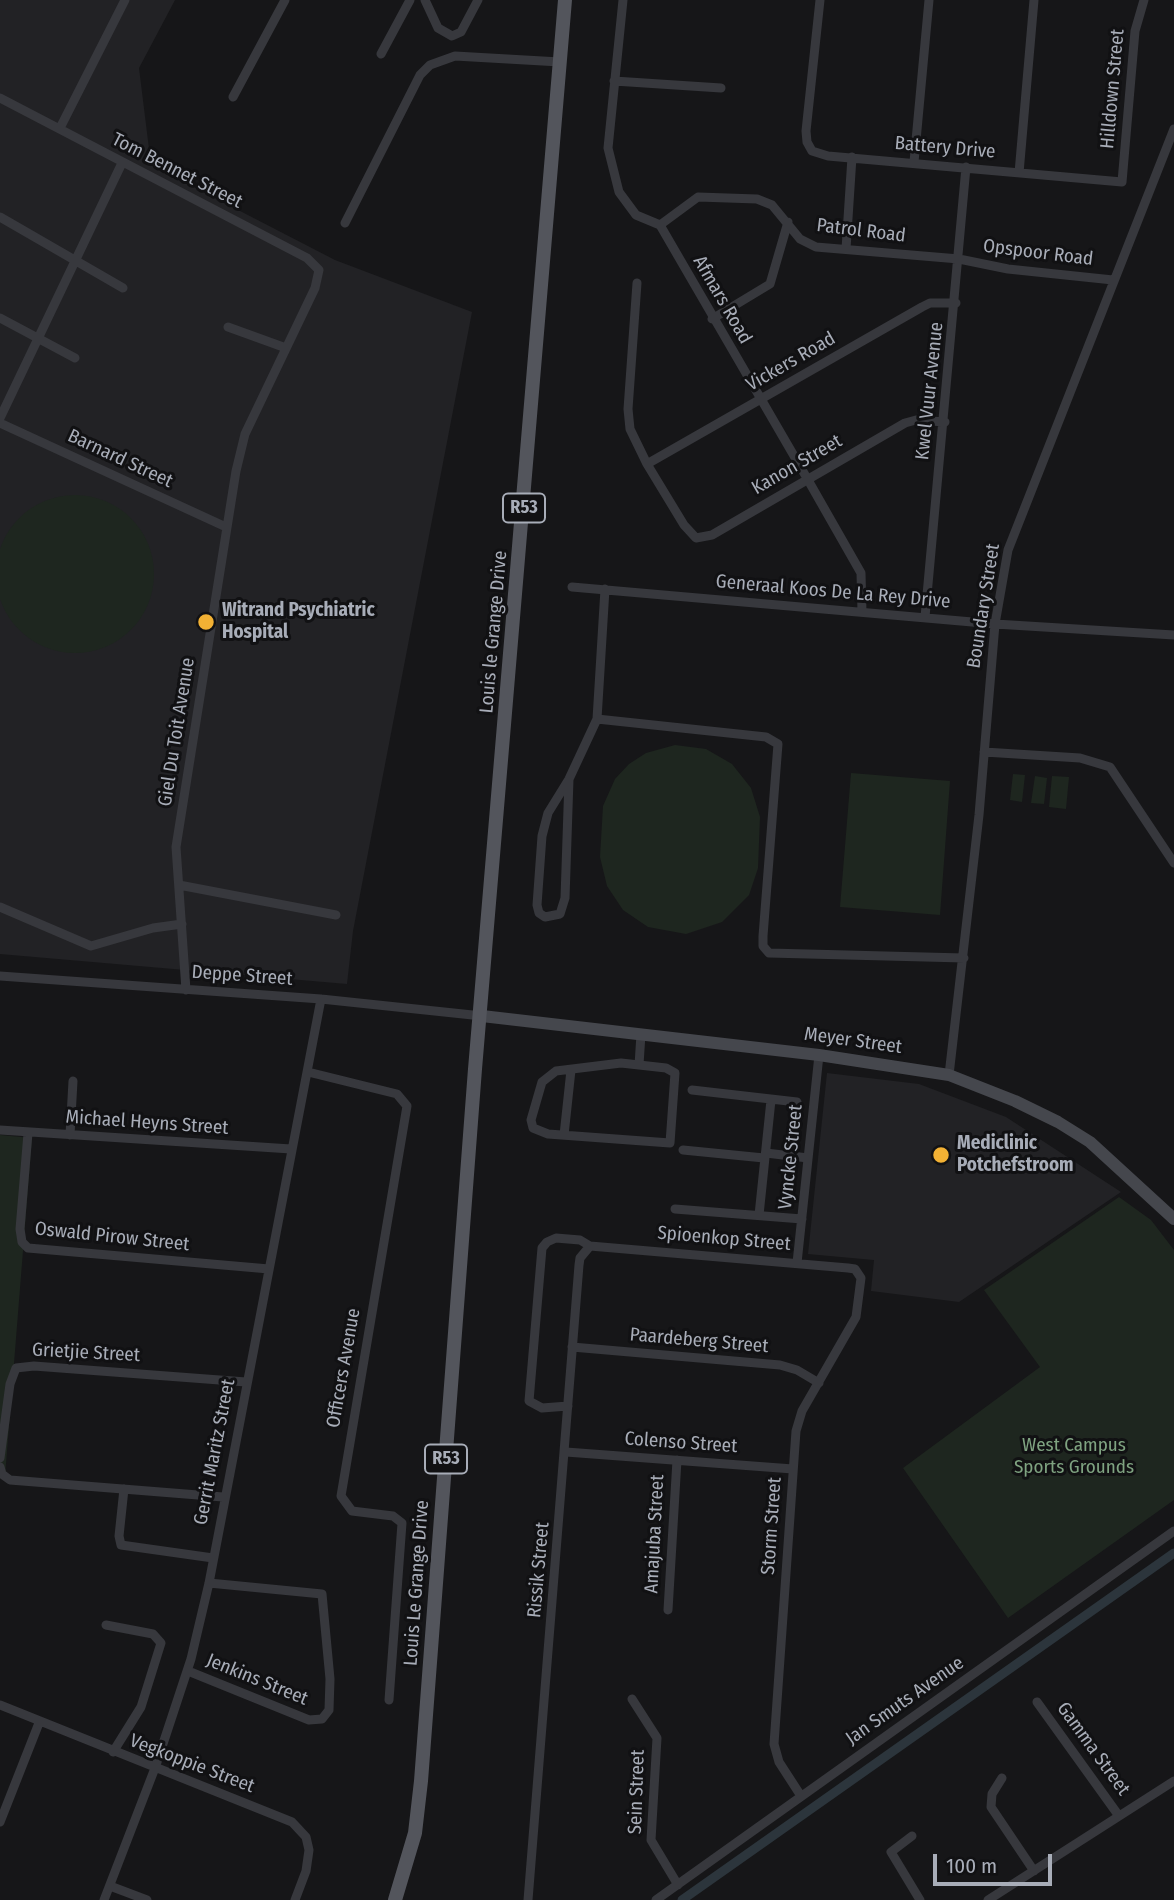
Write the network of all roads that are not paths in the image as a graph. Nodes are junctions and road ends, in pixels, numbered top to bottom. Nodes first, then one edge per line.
1 (125, 0) edge
2 (285, 0) edge
3 (410, 0) edge
4 (425, 0) edge
5 (478, 0) edge
6 (565, 0) edge
7 (623, 0) edge
8 (820, 0) edge
9 (929, 0) edge
10 (1034, 0) edge
11 (1144, 0) edge
12 (381, 54) dead end
13 (560, 62) junction
14 (614, 81) junction
15 (721, 88) dead end
16 (0, 97) edge
17 (233, 97) dead end
18 (60, 128) junction
19 (1174, 129) edge
20 (852, 157) junction
21 (914, 162) junction
22 (122, 163) junction
23 (966, 167) junction
24 (1019, 173) junction
25 (1122, 182) joint
26 (0, 217) edge
27 (788, 222) junction
28 (345, 223) dead end
29 (660, 225) junction
30 (846, 248) junction
31 (959, 259) junction
32 (76, 264) junction
33 (1113, 280) junction
34 (637, 283) dead end
35 (123, 288) dead end
36 (316, 288) joint
37 (956, 303) junction
38 (0, 318) edge
39 (712, 319) junction
40 (228, 327) dead end
41 (36, 339) junction
42 (286, 348) junction
43 (75, 358) dead end
44 (759, 400) junction
45 (0, 420) edge
46 (945, 422) junction
47 (647, 464) junction
48 (808, 480) junction
49 (226, 527) junction
50 (572, 587) dead end
51 (605, 589) junction
52 (862, 612) junction
53 (925, 617) junction
54 (995, 624) junction
55 (1174, 635) edge
56 (597, 719) junction
57 (984, 752) junction
58 (569, 779) junction
59 (1174, 863) edge
60 (179, 884) junction
61 (0, 906) edge
62 (336, 915) dead end
63 (182, 924) junction
64 (964, 958) junction
65 (0, 976) edge
66 (186, 990) junction
67 (321, 999) junction
68 (482, 1016) junction
69 (641, 1034) junction
70 (819, 1055) junction
71 (639, 1065) junction
72 (570, 1069) junction
73 (308, 1072) junction
74 (949, 1075) junction
75 (73, 1081) dead end
76 (692, 1090) dead end
77 (771, 1100) junction
78 (797, 1102) dead end
79 (0, 1130) edge
80 (28, 1133) junction
81 (70, 1135) junction
82 (564, 1135) junction
83 (291, 1149) junction
84 (682, 1150) dead end
85 (765, 1156) junction
86 (808, 1158) junction
87 (675, 1209) dead end
88 (759, 1215) junction
89 (802, 1219) junction
90 (1174, 1219) edge
91 (590, 1246) junction
92 (797, 1263) junction
93 (269, 1269) junction
94 (855, 1269) joint
95 (572, 1347) junction
96 (246, 1382) junction
97 (818, 1383) junction
98 (568, 1406) junction
99 (566, 1452) junction
100 (0, 1458) edge
101 (677, 1460) junction
102 (0, 1467) edge
103 (793, 1469) junction
104 (124, 1489) junction
105 (223, 1497) junction
106 (1174, 1531) edge
107 (213, 1558) junction
108 (209, 1583) junction
109 (668, 1609) dead end
110 (106, 1625) dead end
111 (188, 1671) junction
112 (632, 1699) dead end
113 (389, 1700) dead end
114 (1037, 1702) dead end
115 (0, 1705) edge
116 (39, 1723) junction
117 (113, 1752) junction
118 (155, 1768) junction
119 (1002, 1778) dead end
120 (1174, 1781) edge
121 (801, 1796) junction
122 (1119, 1816) junction
123 (0, 1822) edge
124 (912, 1836) dead end
125 (1034, 1871) junction
126 (678, 1885) junction
127 (110, 1886) junction
128 (104, 1900) edge
129 (147, 1900) edge
130 (295, 1900) edge
131 (395, 1900) edge
132 (528, 1900) edge
133 (656, 1900) edge
134 (920, 1900) edge
135 (988, 1900) edge

1 - 18 street
2 - 17 street
3 - 12 street
4 - 5 street
6 - 13 main road, Louis le Grange Drive / R53
7 - 14 street
8 - 20 street, Battery Drive
9 - 21 street
10 - 24 street
11 - 25 street, Hilldown Street
13 - 28 street
13 - 68 main road, Louis le Grange Drive / R53
14 - 15 street
14 - 29 street
16 - 18 street, Tom Bennet Street
18 - 22 street, Tom Bennet Street
19 - 33 street, Boundary Street
20 - 21 street, Battery Drive
20 - 30 street
21 - 23 street, Battery Drive
22 - 32 street
22 - 36 street, Tom Bennet Street
23 - 24 street, Battery Drive
23 - 31 street, Kwel Vuur Avenue
24 - 25 street, Battery Drive
26 - 32 street
27 - 29 street, Patrol Road
27 - 30 street, Patrol Road
27 - 39 street
29 - 39 street, Afmars Road
30 - 31 street, Patrol Road
31 - 33 street, Opspoor Road
31 - 37 street, Kwel Vuur Avenue
32 - 35 street
32 - 41 street
33 - 54 street, Boundary Street
34 - 47 street
36 - 42 street, Giel Du Toit Avenue
37 - 44 street, Vickers Road
37 - 46 street, Kwel Vuur Avenue
38 - 41 street
39 - 44 street, Afmars Road
40 - 42 street
41 - 43 street
41 - 45 street
42 - 49 street, Giel Du Toit Avenue
44 - 47 street, Vickers Road
44 - 48 street, Afmars Road
45 - 49 street, Barnard Street
46 - 48 street, Kanon Street
46 - 53 street, Kwel Vuur Avenue
47 - 48 street, Kanon Street
48 - 52 street, Afmars Road
49 - 60 street, Giel Du Toit Avenue
50 - 51 street, Generaal Koos De La Rey Drive
51 - 52 street, Generaal Koos De La Rey Drive
51 - 56 street
52 - 53 street, Generaal Koos De La Rey Drive
53 - 54 street, Generaal Koos De La Rey Drive
54 - 55 street, Generaal Koos De La Rey Drive
54 - 57 street, Boundary Street
56 - 58 street
56 - 64 street
57 - 59 street
57 - 64 street, Boundary Street
58 - 58 street
60 - 62 street
60 - 63 street, Giel Du Toit Avenue
61 - 63 street
63 - 66 street, Giel Du Toit Avenue
64 - 74 street, Boundary Street
65 - 66 street, Deppe Street
66 - 67 street, Deppe Street
67 - 68 street, Deppe Street
67 - 73 street, Gerrit Maritz Street
68 - 69 street, Meyer Street
68 - 131 main road, Louis Le Grange Drive / R53
69 - 70 street, Meyer Street
69 - 71 street
70 - 74 street, Meyer Street
70 - 86 street, Vyncke Street
71 - 72 street
71 - 82 street
72 - 82 street
72 - 82 street
73 - 83 street, Gerrit Maritz Street
73 - 113 street, Officers Avenue
74 - 90 street, Meyer Street
75 - 81 street
76 - 77 street
77 - 78 street
77 - 85 street
79 - 80 street, Michael Heyns Street
80 - 81 street, Michael Heyns Street
80 - 93 street, Oswald Pirow Street
81 - 83 street, Michael Heyns Street
83 - 93 street, Gerrit Maritz Street
84 - 85 street
85 - 86 street
85 - 88 street
86 - 89 street, Vyncke Street
87 - 88 street
88 - 89 street
89 - 92 street, Vyncke Street
91 - 92 street, Spioenkop Street
91 - 95 street, Rissik Street
91 - 98 street, Spioenkop Street
92 - 94 street, Spioenkop Street
93 - 96 street, Gerrit Maritz Street
94 - 97 street, Storm Street
95 - 97 street, Paardeberg Street
95 - 98 street, Rissik Street
96 - 100 street, Grietjie Street
96 - 105 street, Gerrit Maritz Street
97 - 103 street, Storm Street
98 - 99 street, Rissik Street
99 - 101 street, Colenso Street
99 - 132 street, Rissik Street
101 - 103 street, Colenso Street
101 - 109 street, Amajuba Street
102 - 104 street
103 - 121 street, Storm Street
104 - 105 street
104 - 107 street
105 - 107 street, Gerrit Maritz Street
106 - 121 street, Jan Smuts Avenue
107 - 108 street, Gerrit Maritz Street
108 - 111 street, Gerrit Maritz Street
108 - 111 street, Jenkins Street
110 - 117 street
111 - 118 street, Gerrit Maritz Street
112 - 126 street, Sein Street
114 - 122 street, Gamma Street
115 - 116 street, Vegkoppie Street
116 - 117 street, Vegkoppie Street
116 - 123 street
117 - 118 street, Vegkoppie Street
118 - 127 street, Gerrit Maritz Street
118 - 130 street, Vegkoppie Street
119 - 125 street
120 - 122 street
121 - 126 street, Jan Smuts Avenue
122 - 125 street
124 - 134 street
125 - 135 street
126 - 133 street, Jan Smuts Avenue
127 - 128 street, Gerrit Maritz Street
127 - 129 street

